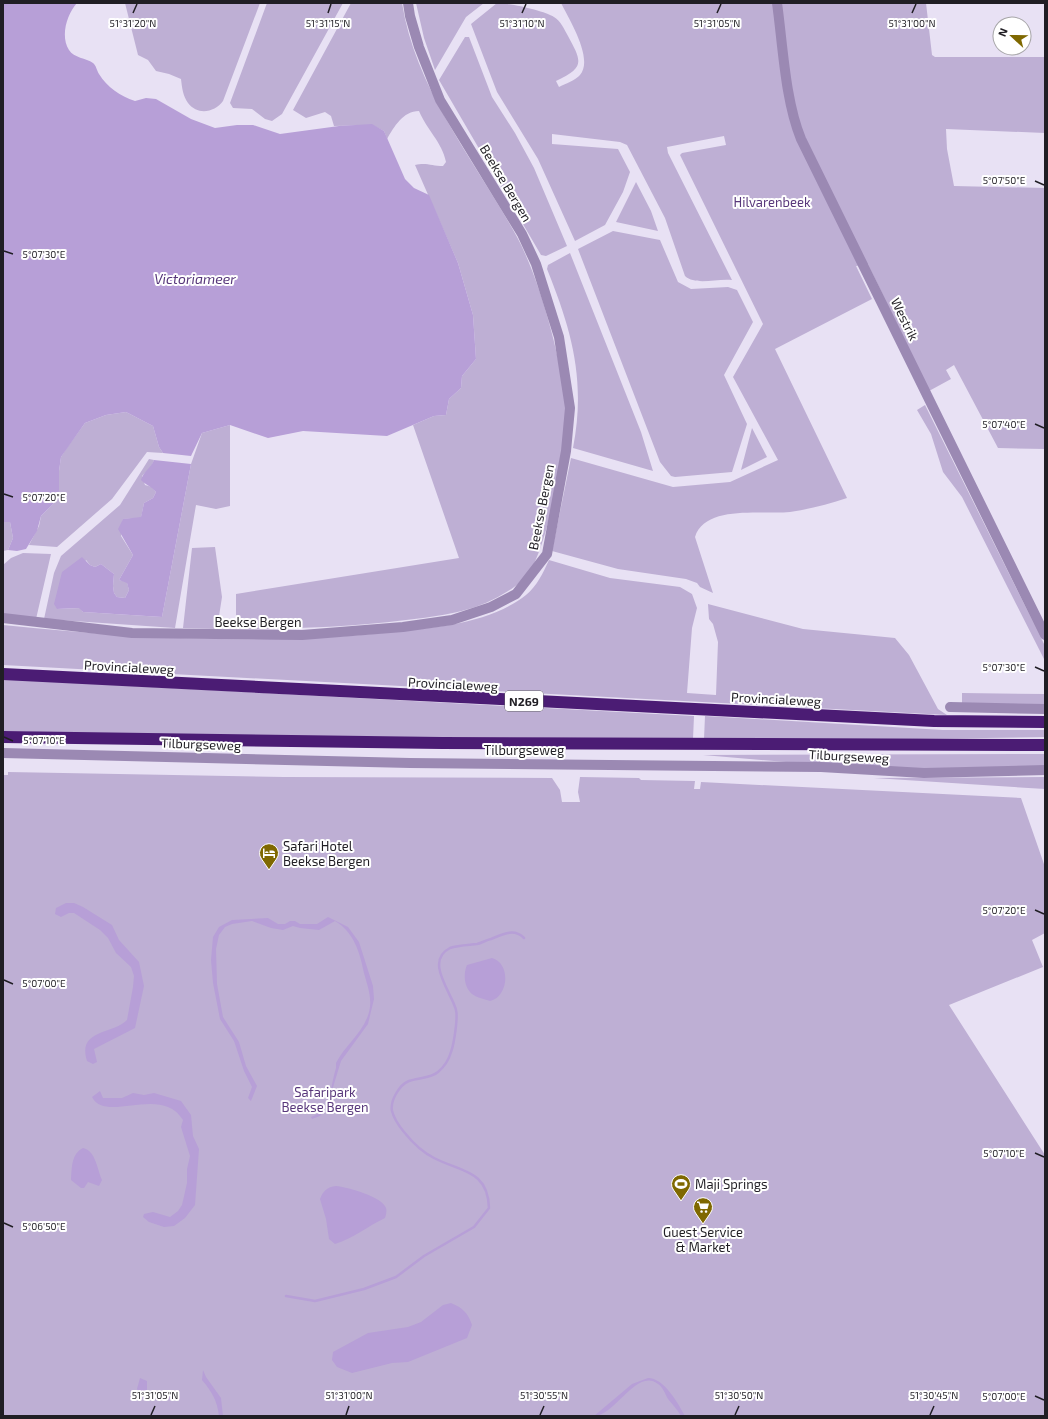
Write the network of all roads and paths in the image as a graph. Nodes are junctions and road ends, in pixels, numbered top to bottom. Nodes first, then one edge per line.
1 (408, 3) edge
2 (777, 3) edge
3 (3, 618) edge
4 (1045, 635) edge
5 (3, 674) edge
6 (950, 707) dead end
7 (1045, 709) edge
8 (1045, 722) edge
9 (3, 738) edge
10 (1045, 745) edge
11 (3, 753) edge
12 (1045, 770) edge

1 - 3 street, Beekse Bergen
2 - 4 street, Westrik
5 - 8 highway, Provincialeweg / N269
6 - 7 street
9 - 10 highway
11 - 12 street, Tilburgseweg

